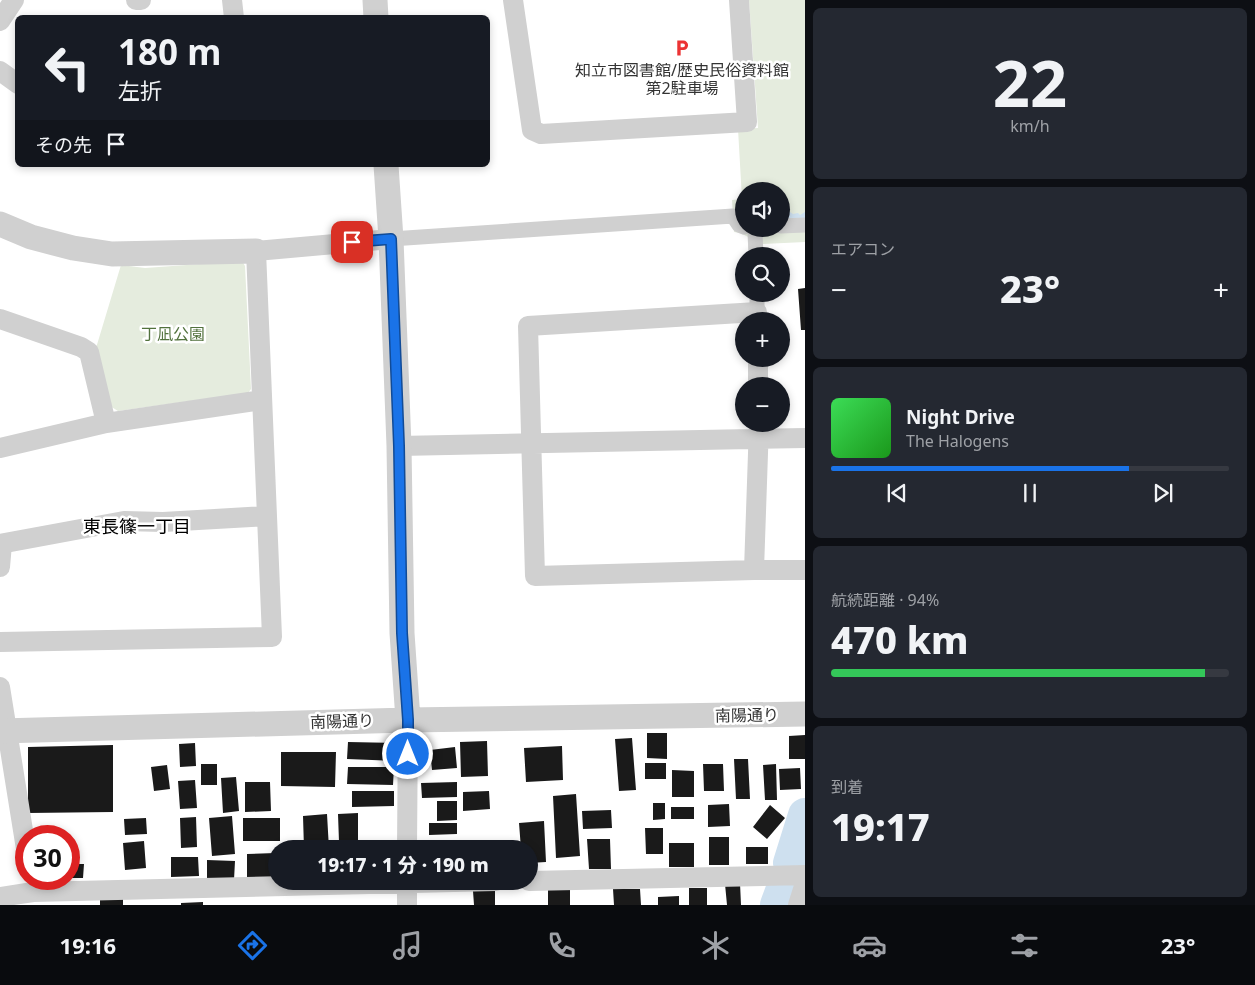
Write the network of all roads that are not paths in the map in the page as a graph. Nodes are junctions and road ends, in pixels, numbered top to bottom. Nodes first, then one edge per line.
1 (14, 0) edge
2 (136, 0) edge
3 (141, 0) edge
4 (232, 0) edge
5 (375, 0) edge
6 (513, 0) edge
7 (739, 0) edge
8 (234, 15) edge
9 (376, 15) edge
10 (0, 21) edge
11 (0, 71) edge
12 (15, 82) edge
13 (386, 167) edge
14 (735, 219) edge
15 (0, 224) edge
16 (805, 224) edge
17 (790, 225) edge
18 (391, 239) junction
19 (256, 250) junction
20 (757, 309) edge
21 (0, 319) edge
22 (262, 400) junction
23 (106, 423) junction
24 (759, 432) edge
25 (805, 438) edge
26 (531, 443) junction
27 (399, 446) junction
28 (0, 448) edge
29 (267, 516) junction
30 (1, 544) edge
31 (0, 567) edge
32 (754, 570) junction
33 (805, 570) edge
34 (0, 642) edge
35 (0, 687) edge
36 (805, 714) edge
37 (408, 720) junction
38 (4, 731) edge
39 (22, 825) edge
40 (407, 840) edge
41 (805, 875) edge
42 (538, 881) edge
43 (805, 883) edge
44 (268, 886) edge
45 (407, 890) edge
46 (33, 892) edge
47 (0, 897) edge
48 (406, 905) edge
49 (798, 905) edge

1 - 10 street
2 - 3 street
4 - 8 street
5 - 9 street
6 - 7 street
11 - 12 street
13 - 18 street
14 - 18 street
15 - 19 street
16 - 17 street
18 - 19 street
18 - 27 street
19 - 22 street
20 - 26 street
21 - 23 street
22 - 23 street
22 - 29 street
23 - 28 street
24 - 25 street
24 - 26 street
24 - 32 street
26 - 27 street
26 - 32 street
27 - 37 street
29 - 30 street
29 - 34 street
30 - 31 street
32 - 33 street
35 - 38 street
36 - 37 street, 南陽通り
37 - 38 street, 南陽通り
37 - 40 street
38 - 39 street
41 - 42 street
43 - 49 street
44 - 46 street
45 - 48 street
46 - 47 street

